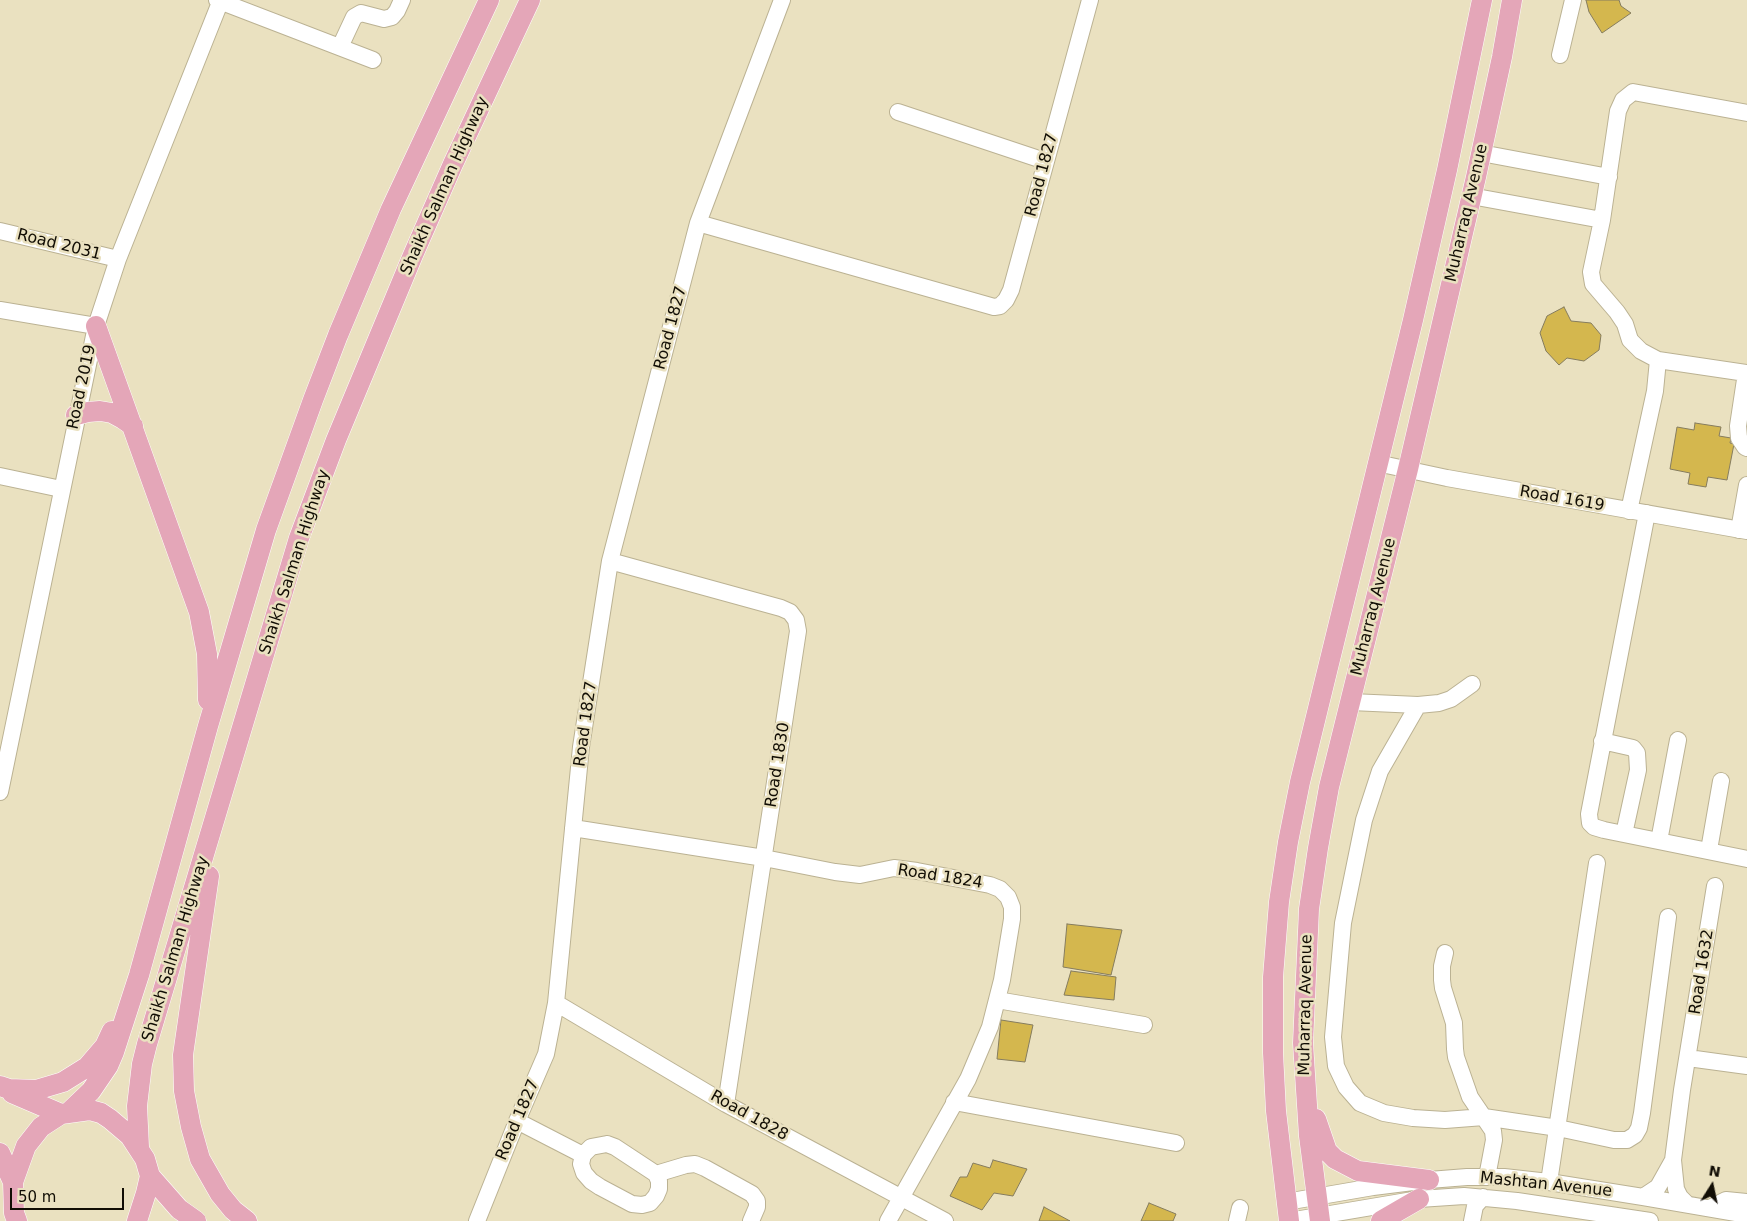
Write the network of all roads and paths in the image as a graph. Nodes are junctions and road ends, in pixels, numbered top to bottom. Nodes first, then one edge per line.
1 (220, 0) edge
2 (402, 0) edge
3 (489, 0) edge
4 (530, 0) edge
5 (782, 0) edge
6 (1090, 0) edge
7 (1482, 0) edge
8 (1512, 0) edge
9 (1573, 0) edge
10 (340, 47) junction
11 (1560, 55) dead end
12 (373, 60) dead end
13 (898, 112) dead end
14 (1747, 112) edge
15 (1481, 153) junction
16 (1045, 161) junction
17 (1447, 170) junction
18 (1609, 177) junction
19 (1474, 186) junction
20 (1602, 220) junction
21 (698, 223) junction
22 (0, 231) edge
23 (118, 259) junction
24 (0, 310) edge
25 (96, 326) junction
26 (1658, 360) junction
27 (1747, 372) edge
28 (1745, 394) edge
29 (76, 415) junction
30 (133, 426) junction
31 (1747, 448) edge
32 (1377, 463) junction
33 (1408, 470) junction
34 (0, 476) edge
35 (1747, 485) edge
36 (61, 490) junction
37 (1629, 511) junction
38 (1647, 513) junction
39 (1743, 530) edge
40 (610, 561) junction
41 (1472, 684) dead end
42 (1351, 702) junction
43 (1418, 706) junction
44 (8, 711) edge
45 (208, 726) junction
46 (1678, 740) dead end
47 (1602, 741) junction
48 (1721, 781) dead end
49 (0, 792) edge
50 (219, 808) junction
51 (573, 828) junction
52 (1624, 834) junction
53 (1658, 840) junction
54 (1709, 850) junction
55 (764, 858) junction
56 (1747, 859) edge
57 (1597, 863) dead end
58 (1715, 886) dead end
59 (1668, 917) dead end
60 (1445, 953) dead end
61 (139, 975) junction
62 (997, 1000) junction
63 (556, 1003) junction
64 (1144, 1025) dead end
65 (1688, 1058) junction
66 (1747, 1066) edge
67 (1305, 1077) junction
68 (0, 1087) edge
69 (954, 1102) junction
70 (726, 1104) junction
71 (65, 1113) junction
72 (1484, 1117) junction
73 (517, 1121) junction
74 (1558, 1128) junction
75 (1176, 1143) dead end
76 (139, 1147) junction
77 (0, 1153) edge
78 (583, 1155) junction
79 (1673, 1160) junction
80 (656, 1174) junction
81 (150, 1176) junction
82 (1486, 1177) junction
83 (1429, 1180) junction
84 (1526, 1180) junction
85 (13, 1182) junction
86 (1549, 1182) junction
87 (1484, 1197) junction
88 (1643, 1197) junction
89 (901, 1198) junction
90 (1419, 1199) junction
91 (1517, 1201) junction
92 (1747, 1202) edge
93 (1687, 1204) junction
94 (1710, 1208) junction
95 (1318, 1211) edge
96 (1288, 1215) edge
97 (1747, 1215) edge
98 (480, 1220) edge
99 (17, 1221) edge
100 (137, 1221) edge
101 (196, 1221) edge
102 (247, 1221) edge
103 (751, 1221) edge
104 (888, 1221) edge
105 (945, 1221) edge
106 (1381, 1221) edge
107 (1472, 1221) edge
108 (1650, 1221) edge

1 - 10 street
1 - 23 street, Road 2019
2 - 10 street
3 - 45 main road, Shaikh Salman Highway
4 - 50 main road, Shaikh Salman Highway
5 - 21 street, Road 1827
6 - 16 street, Road 1827
7 - 17 main road, Muharraq Avenue
8 - 15 main road, Muharraq Avenue
9 - 11 street
10 - 12 street
13 - 16 street
14 - 18 street
15 - 18 street
15 - 19 main road, Muharraq Avenue
16 - 21 street, Road 1827
17 - 19 main road
17 - 32 main road, Muharraq Avenue
18 - 20 street
19 - 20 street
19 - 33 main road, Muharraq Avenue
20 - 26 street
21 - 40 street, Road 1827
22 - 23 street, Road 2031
23 - 25 street, Road 2019
24 - 25 street
25 - 29 street, Road 2019
25 - 30 main road
26 - 27 street
26 - 37 street
27 - 28 street
28 - 31 street
29 - 30 main road
29 - 36 street, Road 2019
30 - 45 main road
32 - 33 street, Road 1619
32 - 96 main road, Muharraq Avenue
33 - 37 street, Road 1619
33 - 42 main road, Muharraq Avenue
34 - 36 street
35 - 39 street
36 - 44 street, Road 2019
37 - 38 street, Road 1619
38 - 39 street, Road 1619
38 - 47 street
40 - 51 street, Road 1827
40 - 55 street, Road 1830
41 - 43 street
42 - 43 street
42 - 67 main road, Muharraq Avenue
43 - 72 street
44 - 49 street, Road 2019
45 - 61 main road, Shaikh Salman Highway
46 - 53 street
47 - 52 street
47 - 52 street
48 - 54 street
50 - 76 main road, Shaikh Salman Highway
50 - 102 main road
51 - 55 street, Road 1824
51 - 63 street, Road 1827
52 - 53 street
53 - 54 street
54 - 56 street
55 - 62 street, Road 1824
55 - 70 street, Road 1830
57 - 74 street
58 - 65 street, Road 1632
59 - 74 street
60 - 72 street
61 - 68 main road
61 - 71 main road, Shaikh Salman Highway
62 - 64 street
62 - 69 street, Road 1824
63 - 70 street, Road 1828
63 - 73 street, Road 1827
65 - 66 street
65 - 79 street, Road 1632
67 - 83 main road
67 - 95 main road, Muharraq Avenue
68 - 71 main road
69 - 75 street
69 - 89 street, Road 1824
70 - 89 street, Road 1828
71 - 76 main road
71 - 85 main road, Shaikh Salman Highway
72 - 74 street
72 - 82 street
73 - 78 street
73 - 98 street, Road 1827
74 - 86 street
76 - 81 main road
77 - 85 main road
78 - 80 street
78 - 80 street
79 - 88 street, Road 1632
79 - 93 street, Road 1632
80 - 103 street
81 - 100 main road
81 - 101 main road
82 - 83 street, Mashtan Avenue
82 - 84 street, Mashtan Avenue
83 - 95 street, Mashtan Avenue
84 - 86 street, Mashtan Avenue
84 - 91 street
85 - 99 main road
86 - 88 street, Mashtan Avenue
87 - 90 street, Mashtan Avenue
87 - 91 street, Mashtan Avenue
87 - 107 street
88 - 93 street, Mashtan Avenue
89 - 104 street, Road 1824
89 - 105 street, Road 1828
90 - 95 street, Mashtan Avenue
90 - 106 main road
91 - 108 street, Mashtan Avenue
92 - 94 street
93 - 94 street, Mashtan Avenue
94 - 97 street, Mashtan Avenue
95 - 96 street, Mashtan Avenue

